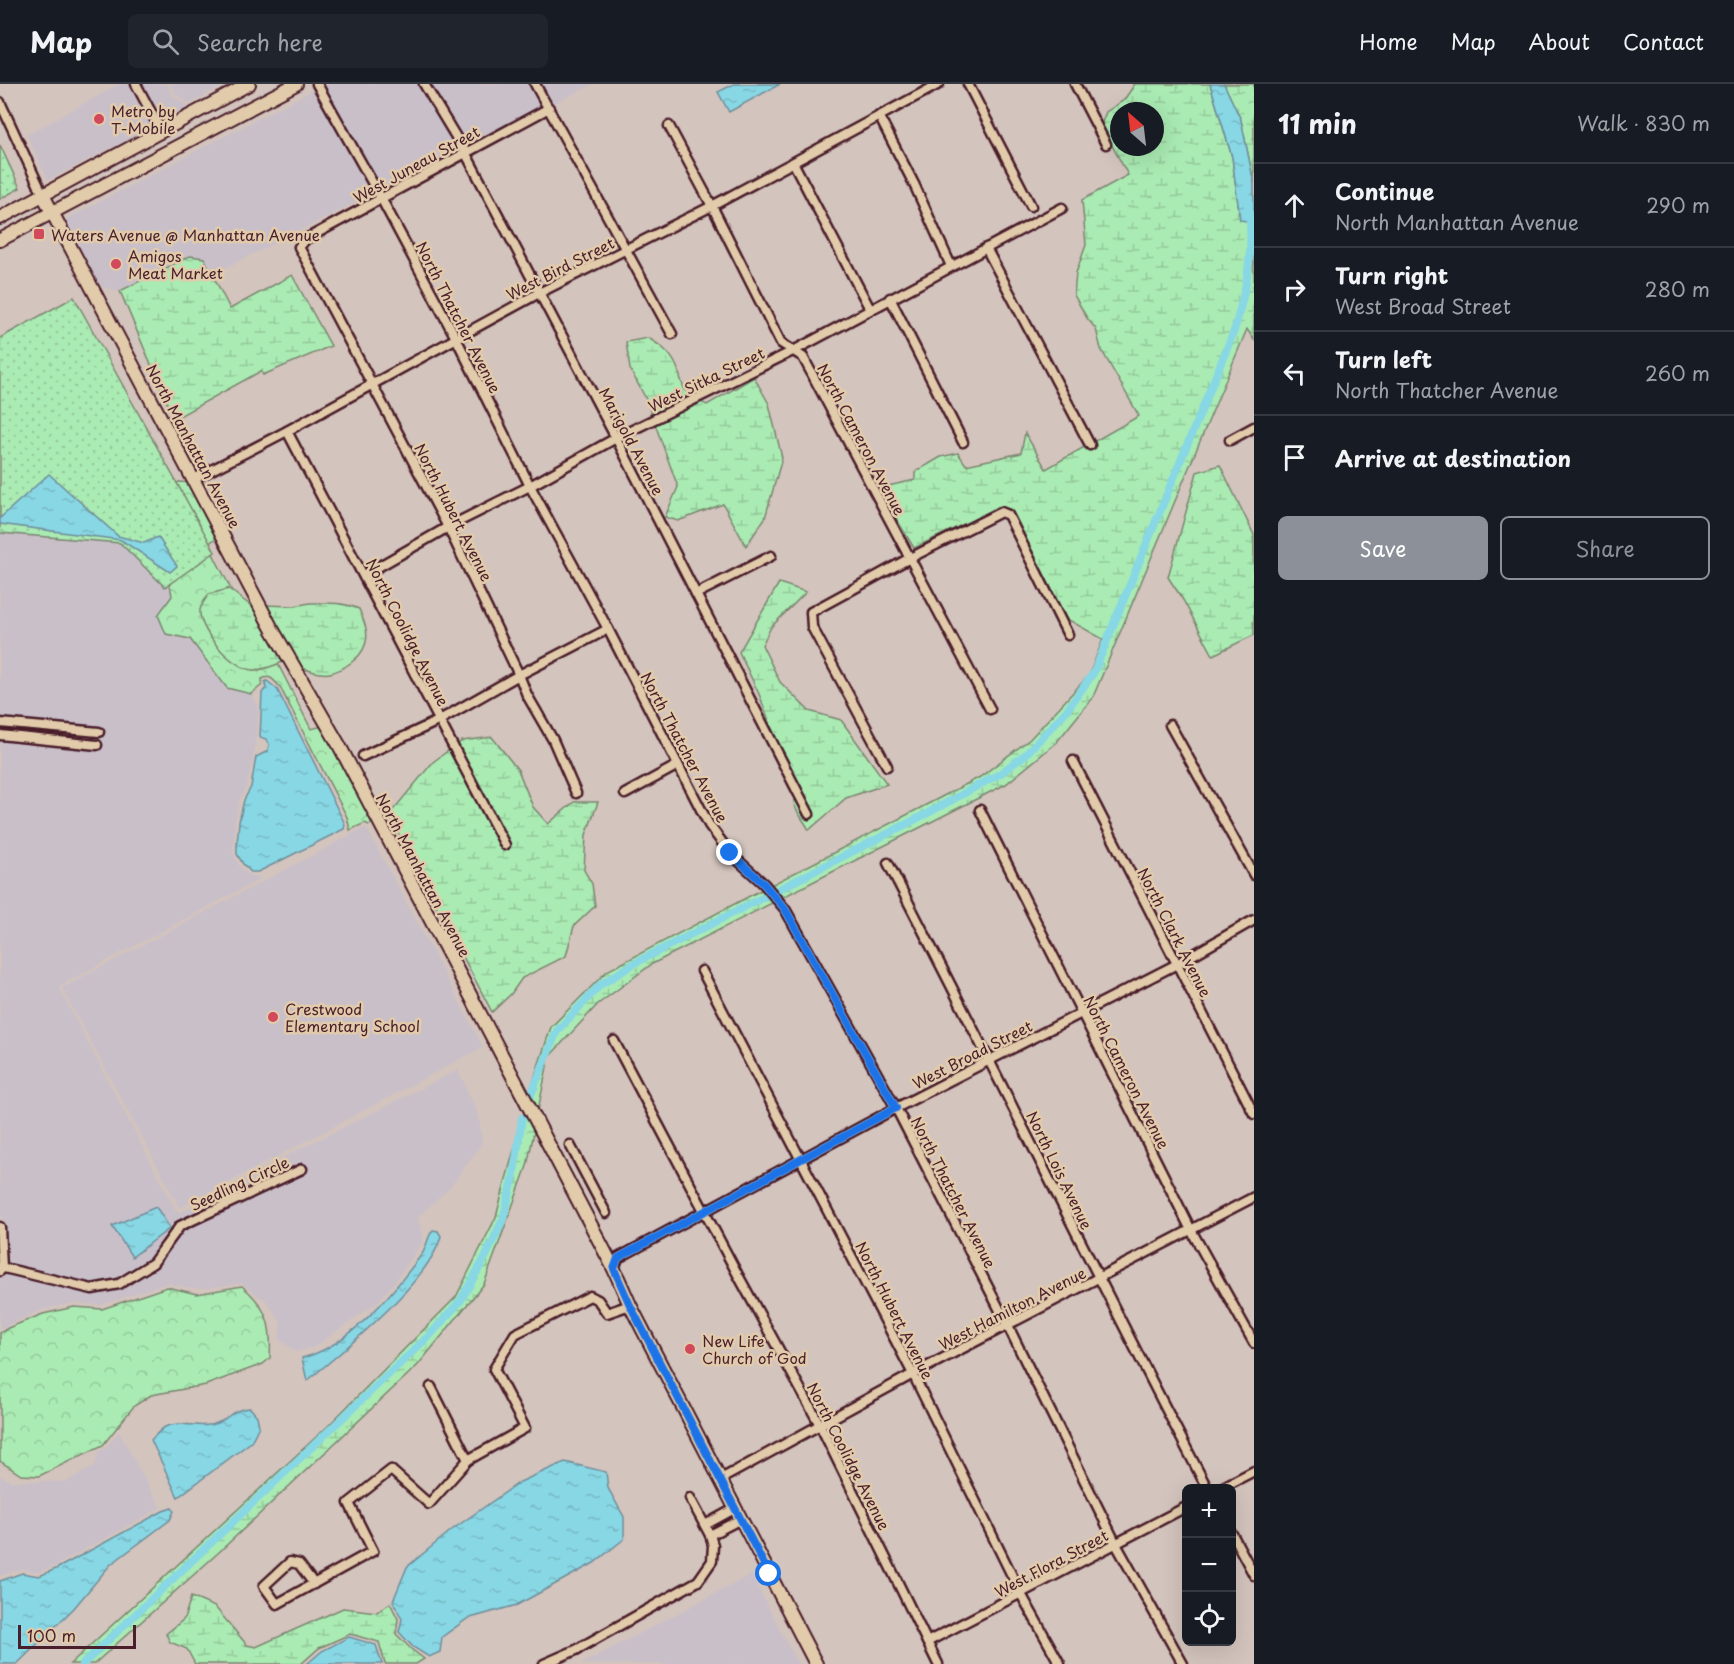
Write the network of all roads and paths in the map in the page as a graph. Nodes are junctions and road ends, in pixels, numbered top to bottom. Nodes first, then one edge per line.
1 (136, 84) edge
2 (249, 84) edge
3 (296, 84) edge
4 (317, 84) edge
5 (424, 84) edge
6 (535, 84) edge
7 (939, 84) edge
8 (968, 84) edge
9 (1074, 84) edge
10 (0, 102) edge
11 (549, 108) junction
12 (879, 116) junction
13 (669, 126) dead end
14 (161, 131) junction
15 (1107, 144) dead end
16 (465, 152) junction
17 (794, 164) junction
18 (43, 195) junction
19 (381, 198) junction
20 (712, 206) junction
21 (1032, 206) dead end
22 (1062, 208) dead end
23 (52, 212) junction
24 (0, 218) edge
25 (0, 240) edge
26 (299, 247) joint
27 (986, 248) junction
28 (626, 250) junction
29 (951, 267) junction
30 (539, 294) junction
31 (890, 298) junction
32 (870, 309) junction
33 (672, 334) dead end
34 (456, 338) junction
35 (795, 350) junction
36 (372, 383) junction
37 (1254, 427) edge
38 (287, 431) junction
39 (616, 438) junction
40 (1230, 440) dead end
41 (963, 442) dead end
42 (1090, 445) dead end
43 (194, 479) junction
44 (530, 486) junction
45 (447, 527) junction
46 (771, 556) dead end
47 (910, 558) junction
48 (364, 575) junction
49 (696, 594) junction
50 (608, 629) junction
51 (1068, 635) dead end
52 (519, 675) junction
53 (990, 709) dead end
54 (438, 721) junction
55 (0, 723) edge
56 (1170, 725) dead end
57 (99, 732) dead end
58 (0, 735) edge
59 (97, 745) dead end
60 (363, 756) dead end
61 (1073, 761) dead end
62 (678, 765) junction
63 (887, 766) dead end
64 (576, 793) dead end
65 (625, 794) dead end
66 (980, 810) dead end
67 (809, 814) dead end
68 (505, 845) dead end
69 (888, 863) dead end
70 (1254, 875) edge
71 (1254, 920) edge
72 (1177, 964) junction
73 (702, 970) dead end
74 (1083, 1013) junction
75 (614, 1041) dead end
76 (990, 1060) junction
77 (896, 1108) junction
78 (1254, 1114) edge
79 (570, 1145) dead end
80 (802, 1160) junction
81 (302, 1169) dead end
82 (588, 1179) junction
83 (571, 1188) junction
84 (1254, 1197) edge
85 (606, 1213) dead end
86 (704, 1213) junction
87 (0, 1227) edge
88 (1191, 1230) junction
89 (1, 1269) edge
90 (614, 1269) junction
91 (1098, 1279) junction
92 (630, 1305) junction
93 (1008, 1326) junction
94 (1254, 1343) edge
95 (914, 1374) junction
96 (431, 1387) dead end
97 (820, 1425) junction
98 (468, 1460) junction
99 (1254, 1471) edge
100 (721, 1479) junction
101 (1205, 1484) edge
102 (1229, 1484) edge
103 (690, 1498) dead end
104 (1182, 1509) edge
105 (739, 1514) junction
106 (705, 1525) junction
107 (710, 1535) junction
108 (1234, 1538) edge
109 (1116, 1544) junction
110 (1254, 1575) edge
111 (314, 1584) junction
112 (1021, 1594) junction
113 (927, 1642) junction
114 (544, 1664) edge
115 (816, 1664) edge
116 (938, 1664) edge
117 (1060, 1664) edge
118 (1183, 1664) edge

1 - 14 street
2 - 14 street
3 - 23 street
4 - 19 street, North Thatcher Avenue
5 - 16 street, Marigold Avenue
6 - 11 street
7 - 12 street, West Bird Street
8 - 21 street
9 - 15 street
10 - 18 street, North Manhattan Avenue
11 - 16 street, West Juneau Street
11 - 28 street
12 - 17 street, West Bird Street
12 - 29 street
13 - 20 street, North Cameron Avenue
14 - 18 street
16 - 19 street, West Juneau Street
16 - 30 street, Marigold Avenue
17 - 20 street, West Bird Street
17 - 32 street
18 - 23 street, North Manhattan Avenue
18 - 24 street
19 - 26 street, West Juneau Street
19 - 34 street, North Thatcher Avenue
20 - 28 street, West Bird Street
20 - 35 street, North Cameron Avenue
22 - 27 street, West Sitka Street
23 - 25 street
23 - 43 street, North Manhattan Avenue
26 - 36 street, North Hubert Avenue
27 - 29 street, West Sitka Street
27 - 42 street
28 - 30 street, West Bird Street
28 - 33 street
29 - 31 street, West Sitka Street
30 - 34 street, West Bird Street
30 - 39 street, Marigold Avenue
31 - 32 street, West Sitka Street
31 - 41 street
32 - 35 street, West Sitka Street
34 - 36 street, West Bird Street
34 - 44 street, North Thatcher Avenue
35 - 39 street, West Sitka Street
35 - 47 street, North Cameron Avenue
36 - 38 street, West Bird Street
36 - 45 street, North Hubert Avenue
37 - 40 street
38 - 43 street, West Bird Street
38 - 48 street, North Coolidge Avenue
39 - 44 street, West Sitka Street
39 - 49 street, Marigold Avenue
43 - 83 street, North Manhattan Avenue
44 - 45 street, West Sitka Street
44 - 50 street, North Thatcher Avenue
45 - 48 street, West Sitka Street
45 - 52 street, North Hubert Avenue
46 - 49 street
47 - 51 street
47 - 53 street, North Cameron Avenue
47 - 63 street
48 - 54 street, North Coolidge Avenue
49 - 67 street, Marigold Avenue
50 - 52 street
50 - 62 street, North Thatcher Avenue
52 - 54 street
52 - 64 street, North Hubert Avenue
54 - 60 street
54 - 68 street, North Coolidge Avenue
55 - 57 street
56 - 70 street
58 - 59 street
61 - 72 street, North Clark Avenue
62 - 65 street
62 - 77 street, North Thatcher Avenue
66 - 74 street, North Cameron Avenue
69 - 76 street, North Lois Avenue
71 - 72 street, West Broad Street
72 - 74 street, West Broad Street
72 - 78 street, North Clark Avenue
73 - 80 street, North Hubert Avenue
74 - 76 street, West Broad Street
74 - 88 street, North Cameron Avenue
75 - 86 street, North Coolidge Avenue
76 - 77 street, West Broad Street
76 - 91 street, North Lois Avenue
77 - 80 street, West Broad Street
77 - 93 street, North Thatcher Avenue
79 - 82 street
80 - 86 street, West Broad Street
80 - 95 street, North Hubert Avenue
81 - 89 street, Seedling Circle
82 - 83 street
82 - 85 street
83 - 90 street, North Manhattan Avenue
84 - 88 street, West Hamilton Avenue
86 - 90 street, West Broad Street
86 - 97 street, North Coolidge Avenue
87 - 89 street
88 - 91 street, West Hamilton Avenue
88 - 94 street, North Cameron Avenue
90 - 92 street, North Manhattan Avenue
91 - 93 street, West Hamilton Avenue
91 - 101 street, North Lois Avenue
92 - 98 street
92 - 100 street, North Manhattan Avenue
93 - 95 street, West Hamilton Avenue
93 - 109 street, North Thatcher Avenue
95 - 97 street, West Hamilton Avenue
95 - 112 street, North Hubert Avenue
96 - 98 street
97 - 100 street, West Hamilton Avenue
97 - 113 street, North Coolidge Avenue
98 - 111 street
99 - 102 street
100 - 105 street, North Manhattan Avenue
103 - 106 street
104 - 109 street, West Flora Street
105 - 106 street
105 - 107 street
105 - 115 street, North Manhattan Avenue
106 - 107 street
107 - 114 street
108 - 110 street
109 - 112 street, West Flora Street
109 - 118 street, North Thatcher Avenue
111 - 111 street
112 - 113 street, West Flora Street
112 - 117 street, North Hubert Avenue
113 - 116 street, North Coolidge Avenue

